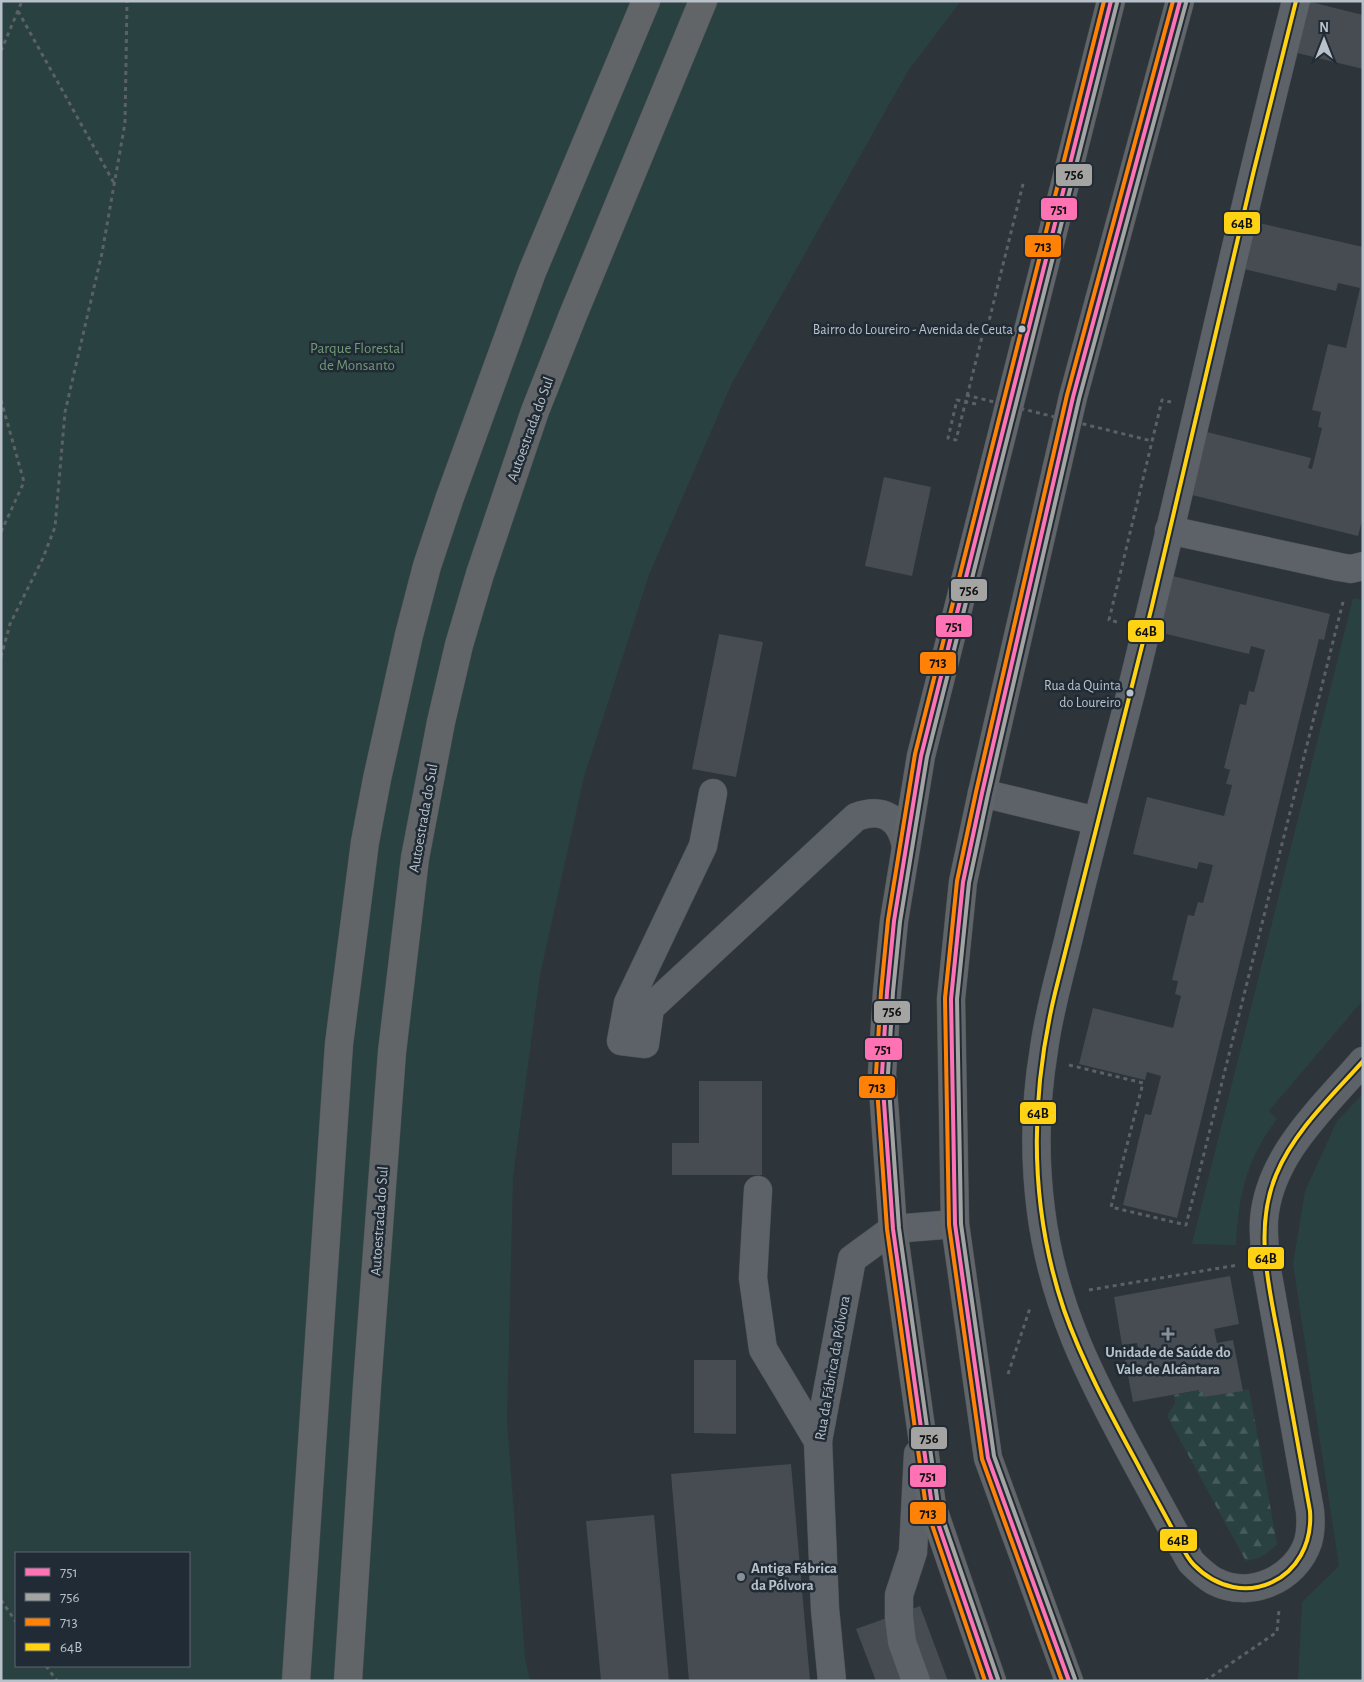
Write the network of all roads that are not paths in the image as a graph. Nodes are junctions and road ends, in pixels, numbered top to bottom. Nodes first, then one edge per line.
1 (646, 1) edge
2 (704, 1) edge
3 (1112, 1) edge
4 (1179, 1) edge
5 (1296, 1) edge
6 (1169, 530) junction
7 (1357, 568) edge
8 (713, 793) dead end
9 (982, 793) junction
10 (1097, 821) junction
11 (906, 847) junction
12 (1363, 1061) edge
13 (758, 1190) dead end
14 (955, 1224) junction
15 (893, 1229) junction
16 (920, 1418) junction
17 (818, 1441) junction
18 (296, 1681) edge
19 (348, 1681) edge
20 (832, 1681) edge
21 (916, 1681) edge
22 (992, 1681) edge
23 (1069, 1681) edge

1 - 18 highway
2 - 19 highway, Autoestrada do Sul
3 - 11 highway
4 - 9 highway
5 - 6 street
6 - 7 street
6 - 10 street
8 - 11 street
9 - 10 street
9 - 14 highway
10 - 12 street
11 - 15 highway
13 - 17 street
14 - 15 street
14 - 23 highway
15 - 16 highway
15 - 17 street, Rua da Fábrica da Pólvora
16 - 21 street
16 - 22 highway
17 - 20 street, Rua da Fábrica da Pólvora

